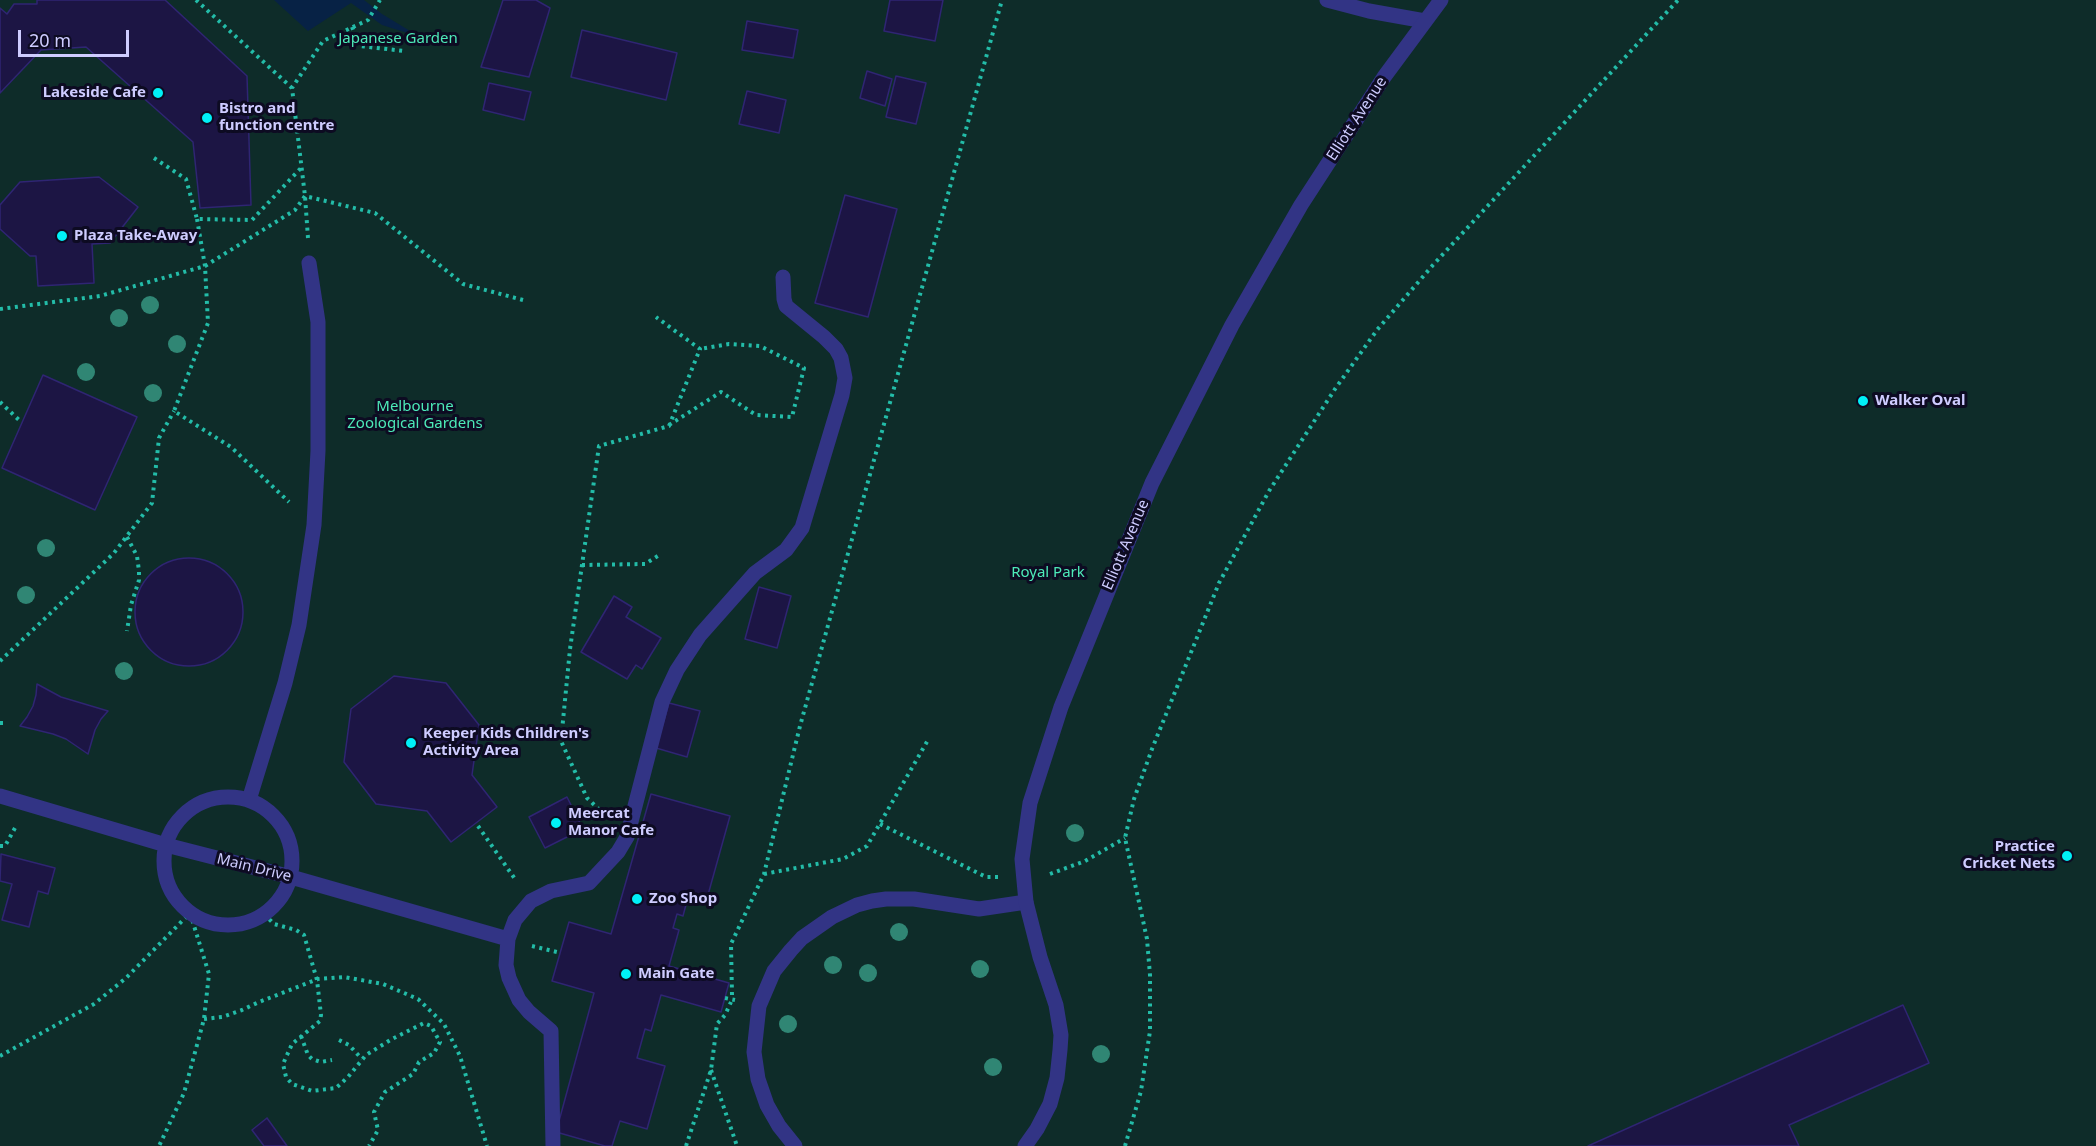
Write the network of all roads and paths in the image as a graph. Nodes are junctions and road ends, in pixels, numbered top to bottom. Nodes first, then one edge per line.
1 (196, 0) edge
2 (380, 0) edge
3 (1002, 0) edge
4 (1327, 0) edge
5 (1441, 0) edge
6 (1678, 0) edge
7 (1425, 21) junction
8 (352, 27) junction
9 (404, 51) dead end
10 (292, 88) junction
11 (154, 158) dead end
12 (301, 168) junction
13 (305, 196) junction
14 (197, 219) junction
15 (309, 263) joint
16 (205, 266) junction
17 (783, 277) dead end
18 (523, 300) dead end
19 (0, 309) edge
20 (656, 317) dead end
21 (700, 349) junction
22 (0, 402) edge
23 (174, 411) junction
24 (19, 420) dead end
25 (669, 426) junction
26 (314, 525) junction
27 (127, 537) junction
28 (661, 554) dead end
29 (582, 565) junction
30 (128, 631) dead end
31 (0, 661) edge
32 (928, 740) dead end
33 (0, 796) edge
34 (249, 800) junction
35 (880, 824) junction
36 (478, 826) dead end
37 (627, 837) junction
38 (1125, 838) junction
39 (166, 845) junction
40 (764, 874) junction
41 (1022, 876) junction
42 (291, 877) junction
43 (531, 901) junction
44 (1026, 902) junction
45 (190, 913) junction
46 (264, 914) junction
47 (508, 939) junction
48 (317, 980) junction
49 (725, 998) dead end
50 (732, 999) junction
51 (204, 1019) junction
52 (301, 1036) junction
53 (339, 1040) dead end
54 (0, 1056) edge
55 (362, 1059) junction
56 (332, 1060) dead end
57 (711, 1070) junction
58 (159, 1146) edge
59 (369, 1146) edge
60 (487, 1146) edge
61 (553, 1146) edge
62 (686, 1146) edge
63 (737, 1146) edge
64 (795, 1146) edge
65 (1025, 1146) edge
66 (1125, 1146) edge

1 - 10 path
2 - 8 path
3 - 40 path
4 - 7 street
5 - 7 street, Elliott Avenue
6 - 38 path
7 - 41 street, Elliott Avenue
8 - 9 path
8 - 10 path
10 - 12 path
11 - 14 path
12 - 13 path
12 - 14 path
13 - 15 path
13 - 16 path
13 - 18 path
14 - 16 path
15 - 26 street
16 - 19 path
16 - 23 path
17 - 37 street
20 - 21 path
21 - 25 path
21 - 25 path
22 - 24 path
23 - 26 path
23 - 27 path
25 - 29 path
26 - 34 street
27 - 30 path
27 - 31 path
28 - 29 path
29 - 37 path
32 - 35 path
33 - 39 street, Main Drive
34 - 39 street
34 - 42 street
35 - 40 path
35 - 41 path
36 - 43 path
37 - 43 street
38 - 41 path
38 - 66 path
39 - 42 street, Main Drive
39 - 45 street
40 - 50 path
41 - 44 street, Elliott Avenue
42 - 46 street
42 - 47 street, Main Drive
43 - 47 street
44 - 64 street
44 - 65 street, Elliott Avenue
45 - 46 street
45 - 51 path
45 - 54 path
46 - 48 path
47 - 61 street
48 - 51 path
48 - 52 path
48 - 60 path
49 - 50 path
50 - 57 path
51 - 58 path
52 - 55 path
52 - 56 path
53 - 55 path
55 - 59 path
57 - 62 path
57 - 63 path

